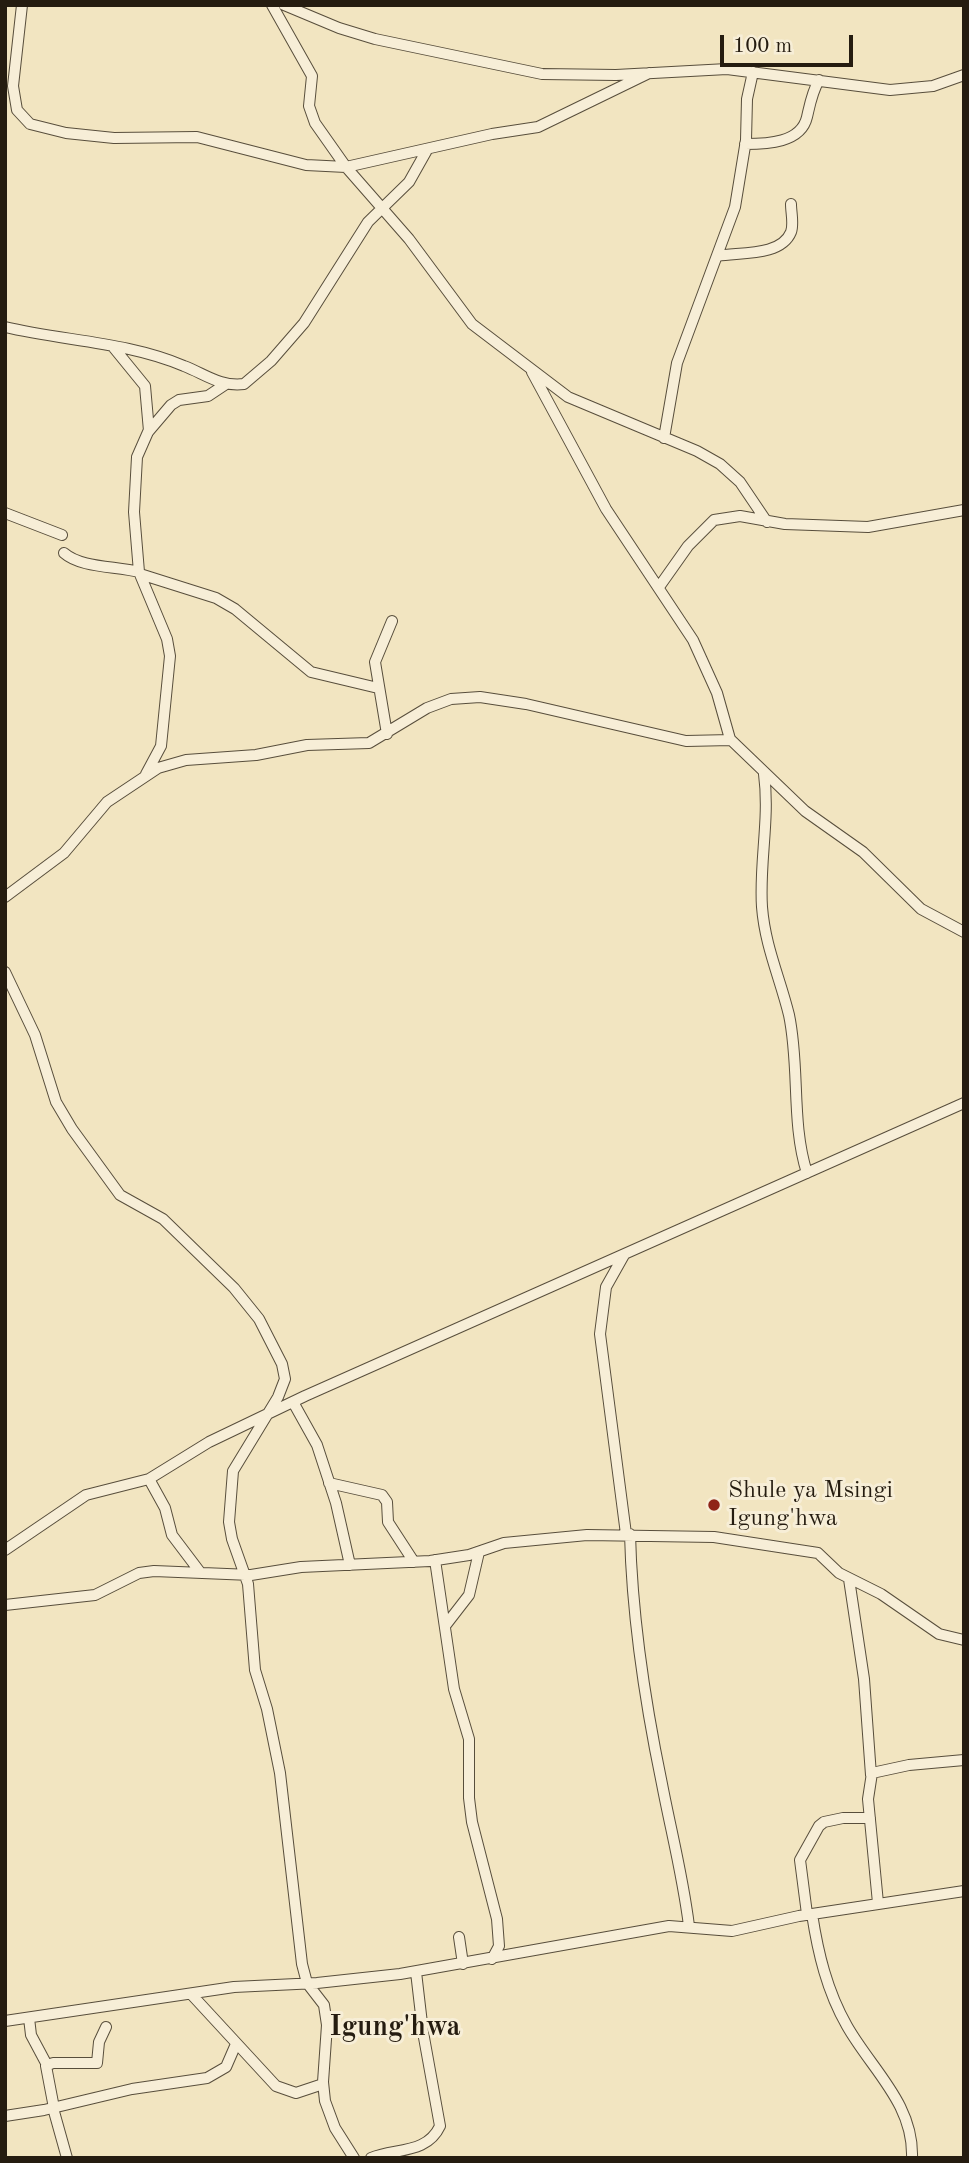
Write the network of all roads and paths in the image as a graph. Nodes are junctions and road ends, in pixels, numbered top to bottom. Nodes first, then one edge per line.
1 (22, 5) edge
2 (272, 5) edge
3 (284, 5) edge
4 (753, 72) junction
5 (649, 73) junction
6 (964, 75) edge
7 (819, 80) junction
8 (745, 144) junction
9 (427, 150) junction
10 (346, 167) junction
11 (791, 204) dead end
12 (381, 209) junction
13 (718, 256) junction
14 (5, 327) edge
15 (113, 347) junction
16 (530, 368) junction
17 (226, 384) junction
18 (149, 431) junction
19 (664, 438) junction
20 (964, 510) edge
21 (5, 513) edge
22 (768, 522) junction
23 (62, 535) dead end
24 (64, 553) dead end
25 (139, 573) junction
26 (659, 587) junction
27 (392, 621) dead end
28 (378, 688) junction
29 (387, 734) junction
30 (732, 740) junction
31 (146, 775) junction
32 (764, 775) junction
33 (5, 897) edge
34 (964, 932) edge
35 (5, 972) edge
36 (964, 1103) edge
37 (807, 1173) junction
38 (625, 1255) junction
39 (293, 1402) junction
40 (265, 1418) junction
41 (149, 1479) junction
42 (329, 1483) junction
43 (628, 1534) junction
44 (5, 1550) edge
45 (479, 1552) junction
46 (435, 1560) junction
47 (414, 1562) junction
48 (350, 1565) junction
49 (200, 1572) junction
50 (246, 1574) junction
51 (849, 1579) junction
52 (5, 1605) edge
53 (445, 1626) junction
54 (964, 1640) edge
55 (964, 1760) edge
56 (871, 1775) junction
57 (870, 1818) junction
58 (964, 1891) edge
59 (878, 1903) junction
60 (810, 1914) junction
61 (689, 1926) junction
62 (459, 1937) dead end
63 (492, 1959) junction
64 (463, 1964) junction
65 (416, 1972) junction
66 (307, 1983) junction
67 (192, 1995) junction
68 (29, 2018) junction
69 (5, 2021) edge
70 (106, 2027) dead end
71 (236, 2044) junction
72 (47, 2066) junction
73 (323, 2084) junction
74 (53, 2108) junction
75 (5, 2116) edge
76 (67, 2158) edge
77 (354, 2158) edge
78 (371, 2158) edge
79 (912, 2158) edge

1 - 10 street
2 - 10 street
3 - 5 street
4 - 5 street
4 - 7 street
4 - 8 street
5 - 9 street
6 - 7 street
7 - 8 street
8 - 13 street
9 - 10 street
9 - 12 street
10 - 12 street
11 - 13 street
12 - 16 street
12 - 17 street
13 - 19 street
14 - 15 street
15 - 17 street
15 - 18 street
16 - 19 street
16 - 26 street
17 - 18 street
18 - 25 street
19 - 22 street
20 - 22 street
21 - 23 street
22 - 26 street
24 - 25 street
25 - 28 street
25 - 31 street
26 - 30 street
27 - 28 street
28 - 29 street
29 - 30 street
29 - 31 street
30 - 32 street
31 - 33 street
32 - 34 street
32 - 37 street
35 - 40 street
36 - 37 street
37 - 38 street
38 - 39 street
38 - 43 street
39 - 40 street
39 - 42 street
40 - 41 street
40 - 50 street
41 - 44 street
41 - 49 street
42 - 47 street
42 - 48 street
43 - 45 street
43 - 51 street
43 - 61 street
45 - 46 street
45 - 53 street
46 - 47 street
46 - 53 street
47 - 48 street
48 - 50 street
49 - 50 street
49 - 52 street
50 - 66 street
51 - 54 street
51 - 56 street
53 - 63 street
55 - 56 street
56 - 57 street
57 - 59 street
57 - 60 street
58 - 59 street
59 - 60 street
60 - 61 street
60 - 79 street
61 - 63 street
62 - 64 street
63 - 64 street
64 - 65 street
65 - 66 street
65 - 78 street
66 - 67 street
66 - 73 street
67 - 68 street
67 - 71 street
68 - 69 street
68 - 72 street
70 - 72 street
71 - 73 street
71 - 74 street
72 - 74 street
73 - 77 street
74 - 75 street
74 - 76 street

